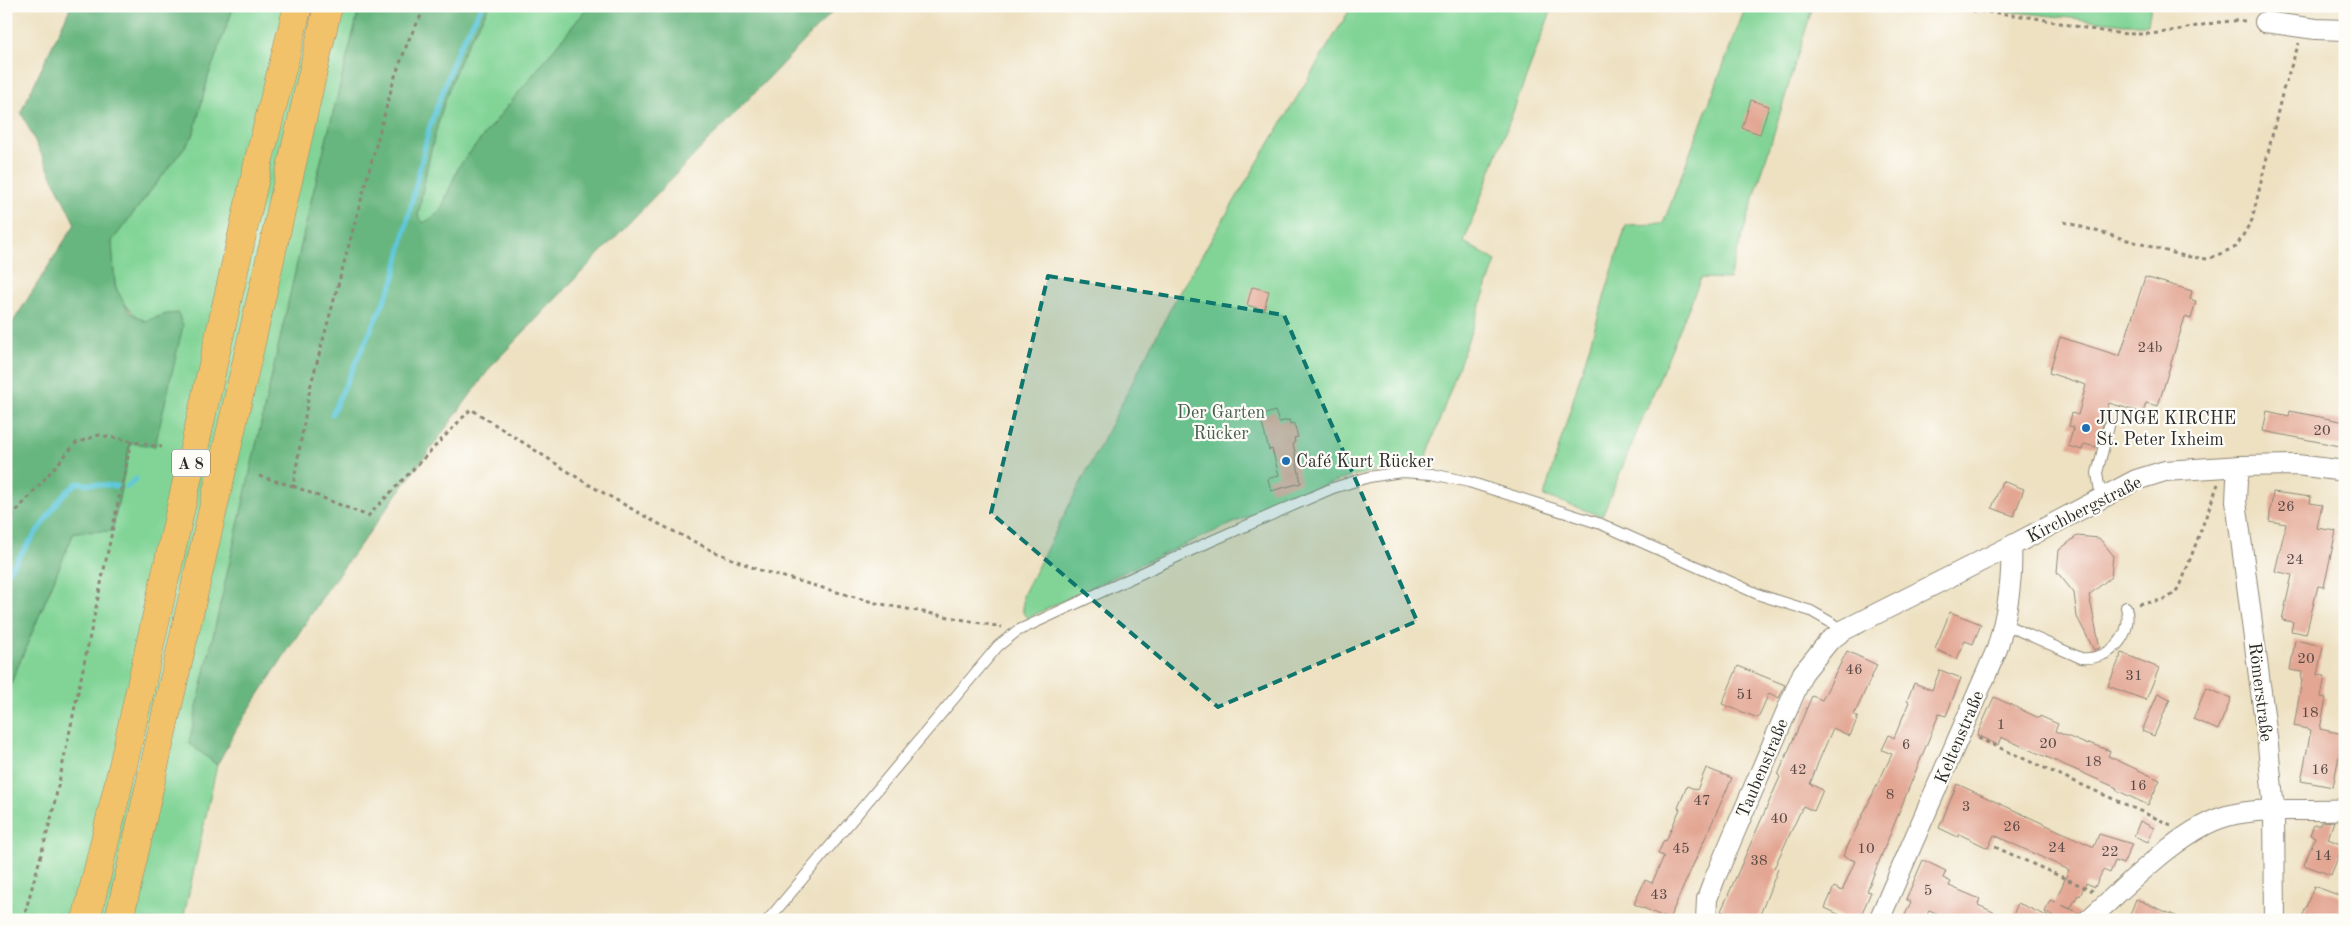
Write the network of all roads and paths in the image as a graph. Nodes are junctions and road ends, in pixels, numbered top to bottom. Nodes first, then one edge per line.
1 (298, 6) edge
2 (328, 6) edge
3 (426, 6) edge
4 (1924, 6) edge
5 (2265, 22) joint
6 (2302, 27) junction
7 (2345, 30) edge
8 (2064, 222) dead end
9 (2109, 426) dead end
10 (130, 442) junction
11 (162, 447) dead end
12 (2232, 466) junction
13 (2345, 471) edge
14 (259, 476) dead end
15 (293, 486) junction
16 (2101, 498) junction
17 (6, 523) edge
18 (2011, 546) junction
19 (2126, 606) joint
20 (2004, 624) junction
21 (1844, 630) junction
22 (1017, 631) junction
23 (1962, 730) junction
24 (2345, 809) edge
25 (2274, 811) junction
26 (2190, 834) junction
27 (1995, 847) dead end
28 (2092, 890) dead end
29 (23, 920) edge
30 (86, 920) edge
31 (119, 920) edge
32 (768, 920) edge
33 (1706, 920) edge
34 (1879, 920) edge
35 (2088, 920) edge
36 (2275, 920) edge

1 - 30 highway, A 8
2 - 31 highway, A 8
3 - 15 path
4 - 5 path
5 - 6 street
6 - 7 street
6 - 8 path
9 - 16 lane
10 - 11 path
10 - 17 path
10 - 29 path
12 - 13 street, Kirchbergstraße
12 - 16 street, Kirchbergstraße
12 - 19 path
12 - 25 street, Römerstraße
14 - 15 path
15 - 22 path
16 - 18 street, Kirchbergstraße
18 - 20 street, Keltenstraße
18 - 21 street, Kirchbergstraße
19 - 20 lane
20 - 23 street, Keltenstraße
21 - 22 lane
21 - 33 street, Taubenstraße
22 - 32 lane
23 - 26 path
23 - 34 street, Keltenstraße
24 - 25 street
25 - 26 street
25 - 36 street, Römerstraße
26 - 35 street
27 - 28 path

